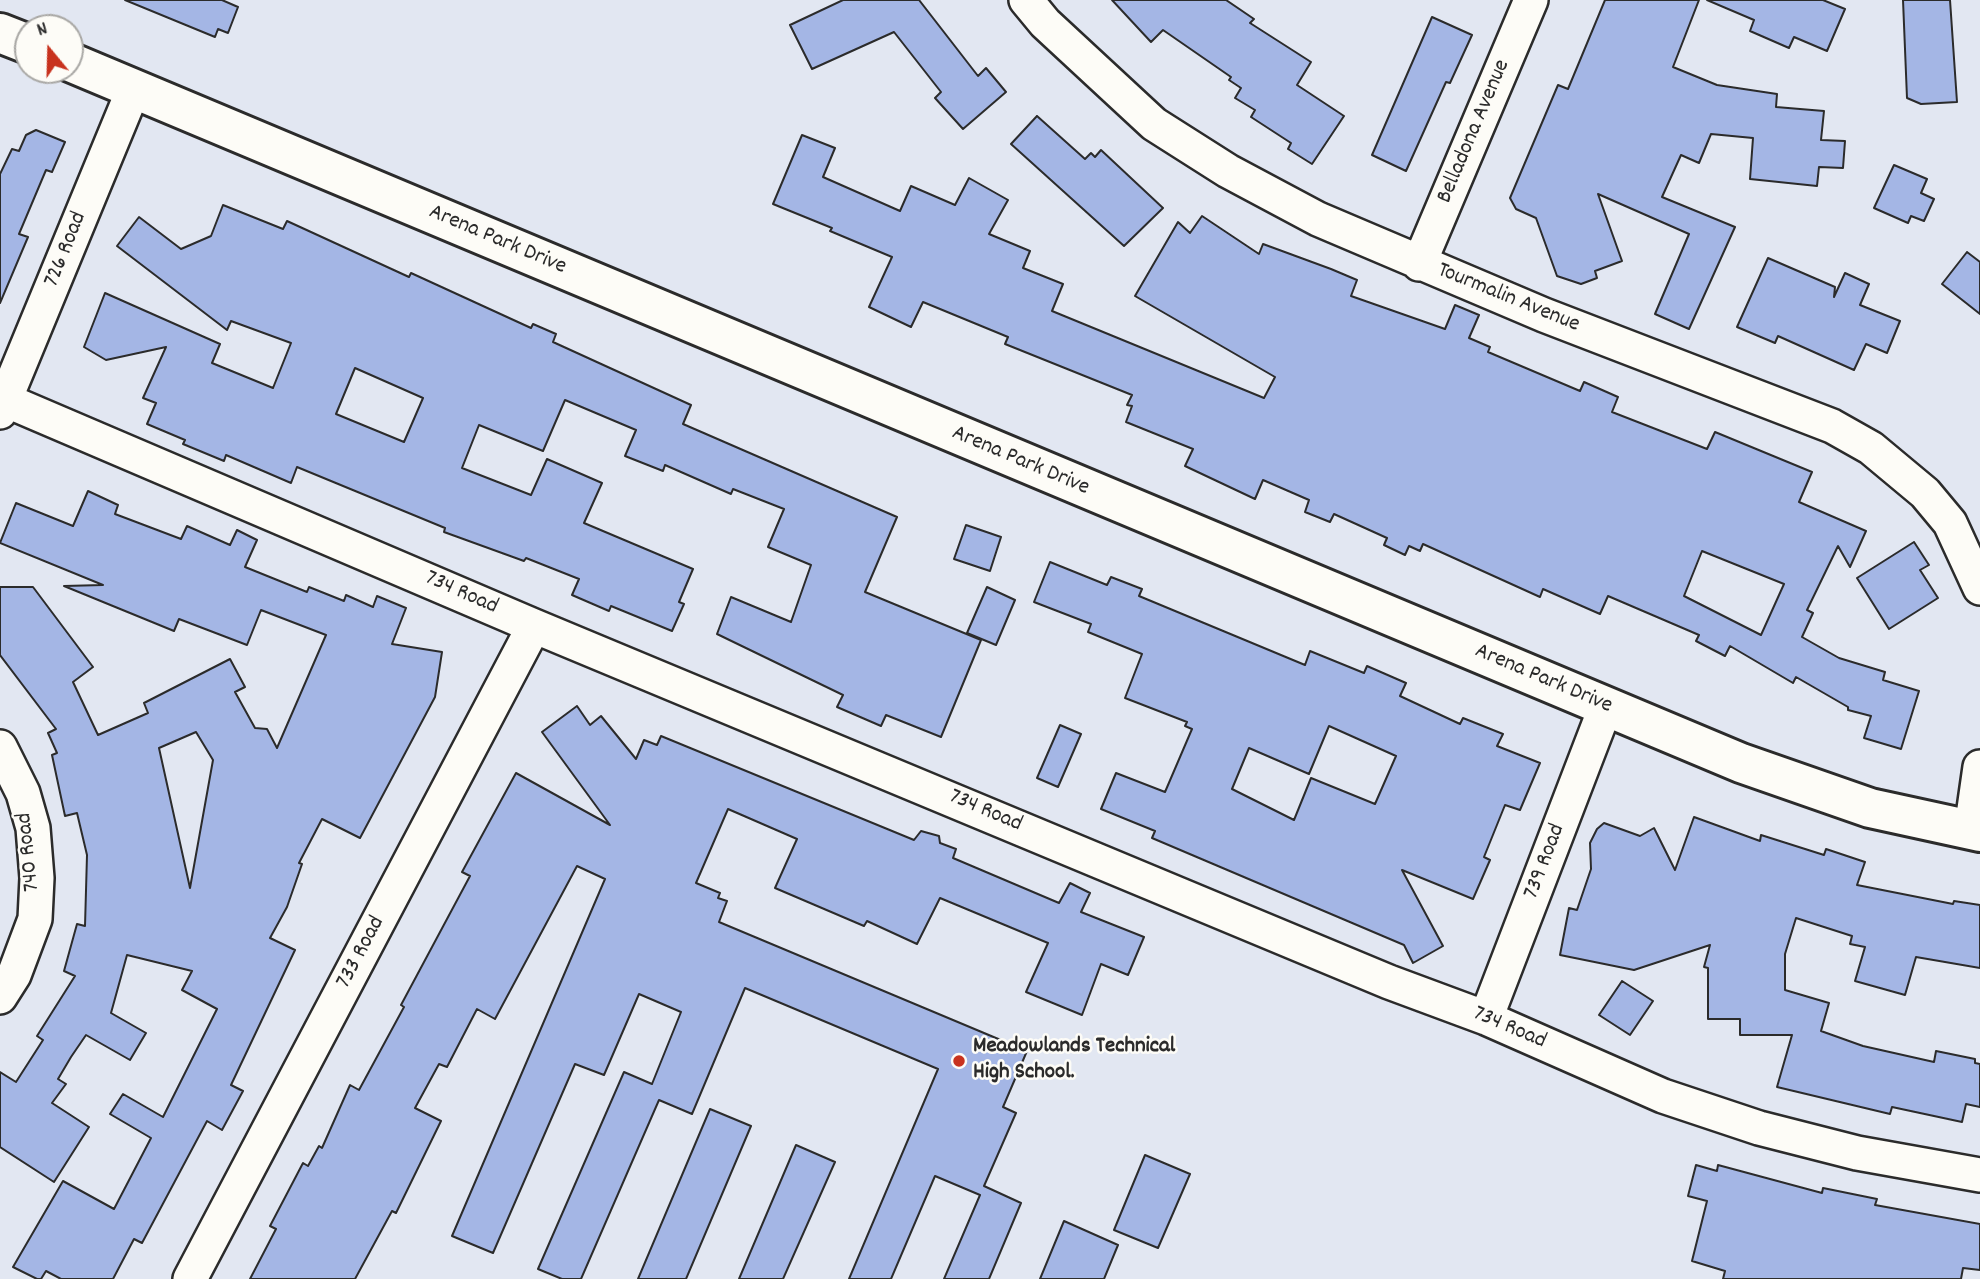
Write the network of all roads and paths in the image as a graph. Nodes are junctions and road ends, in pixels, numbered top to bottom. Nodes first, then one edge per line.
1 (1026, 0) edge
2 (1531, 0) edge
3 (84, 68) edge
4 (134, 88) junction
5 (1419, 264) junction
6 (3, 406) edge
7 (1980, 588) edge
8 (534, 626) junction
9 (1606, 706) junction
10 (0, 747) edge
11 (1980, 767) edge
12 (1975, 831) edge
13 (0, 997) edge
14 (1486, 1018) junction
15 (1980, 1175) edge
16 (190, 1279) edge

1 - 5 street, Tourmalin Avenue
2 - 5 street, Belladona Avenue
3 - 4 street, Arena Park Drive
4 - 6 street, 726 Road
4 - 9 street, Arena Park Drive
5 - 7 street, Tourmalin Avenue
6 - 8 street, 734 Road
8 - 14 street, 734 Road
8 - 16 street, 733 Road
9 - 12 street, Arena Park Drive
9 - 14 street, 739 Road
10 - 13 street, 740 Road
11 - 12 street
14 - 15 street, 734 Road

